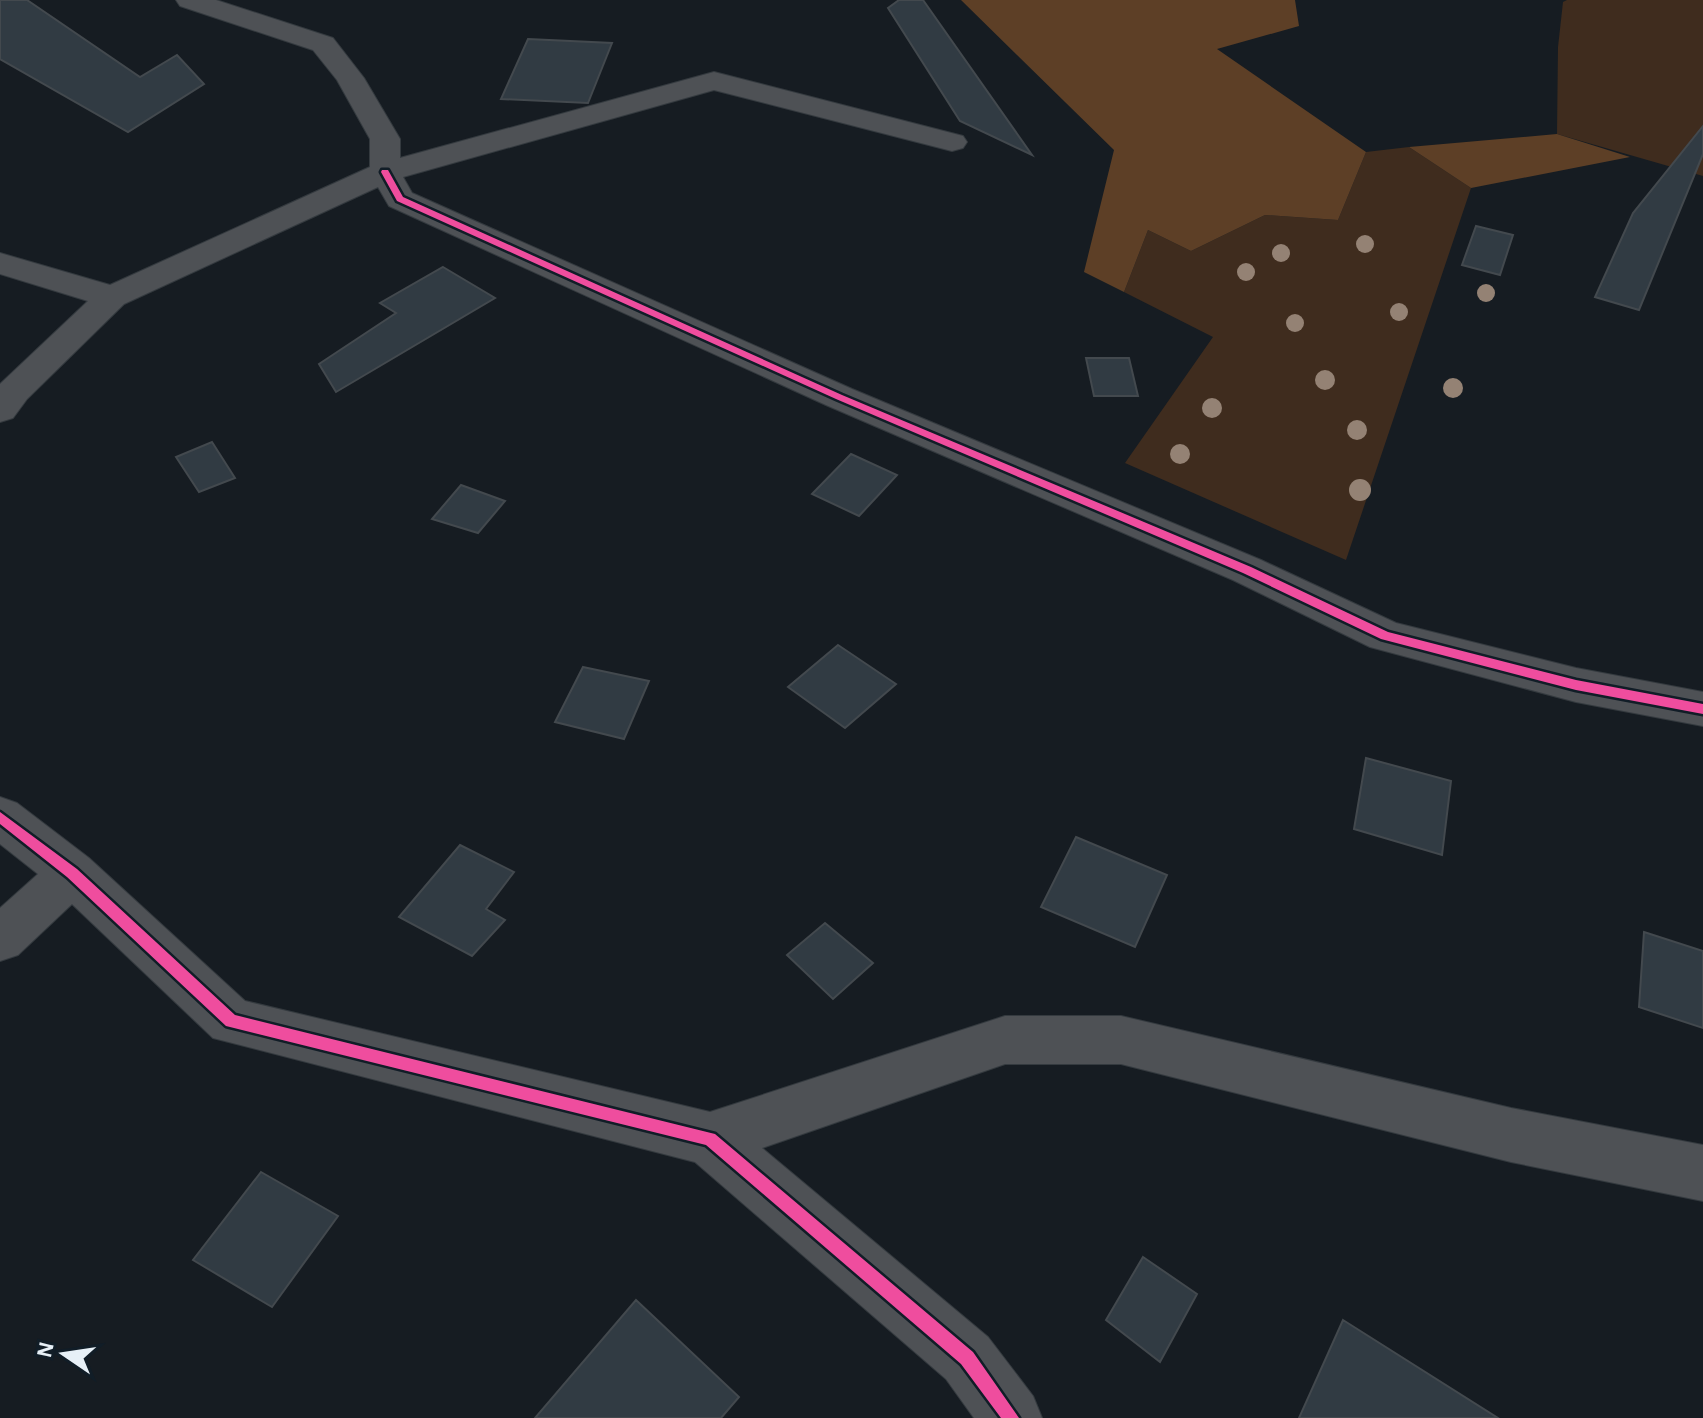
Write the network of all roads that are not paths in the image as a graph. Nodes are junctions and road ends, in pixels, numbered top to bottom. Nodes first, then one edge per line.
1 (189, 0) edge
2 (952, 142) dead end
3 (385, 172) junction
4 (0, 263) edge
5 (112, 297) junction
6 (0, 410) edge
7 (1703, 709) edge
8 (0, 817) edge
9 (72, 873) junction
10 (0, 939) edge
11 (710, 1139) junction
12 (1703, 1173) edge
13 (1011, 1418) edge

1 - 3 street
2 - 3 street
3 - 5 street
3 - 7 street
4 - 5 street
5 - 6 street
8 - 9 street
9 - 10 street
9 - 11 street
11 - 12 street
11 - 13 street

